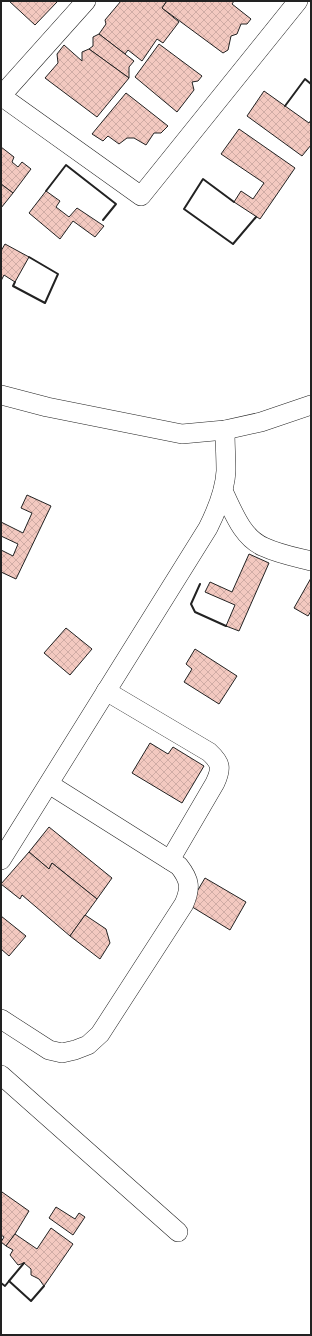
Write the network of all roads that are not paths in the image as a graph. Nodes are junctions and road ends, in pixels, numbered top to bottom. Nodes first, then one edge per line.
1 (298, 1) edge
2 (83, 2) edge
3 (1, 96) edge
4 (1, 395) edge
5 (311, 404) edge
6 (224, 430) junction
7 (222, 491) junction
8 (311, 562) edge
9 (106, 691) junction
10 (48, 784) junction
11 (1, 860) edge
12 (170, 860) junction
13 (1, 1019) edge
14 (1, 1075) edge
15 (178, 1232) dead end

1 - 3 street
2 - 3 street
4 - 6 street
5 - 6 street
6 - 7 street
7 - 8 street
7 - 9 street
9 - 10 street
9 - 12 street
10 - 11 street
10 - 12 street
12 - 13 street
14 - 15 street

